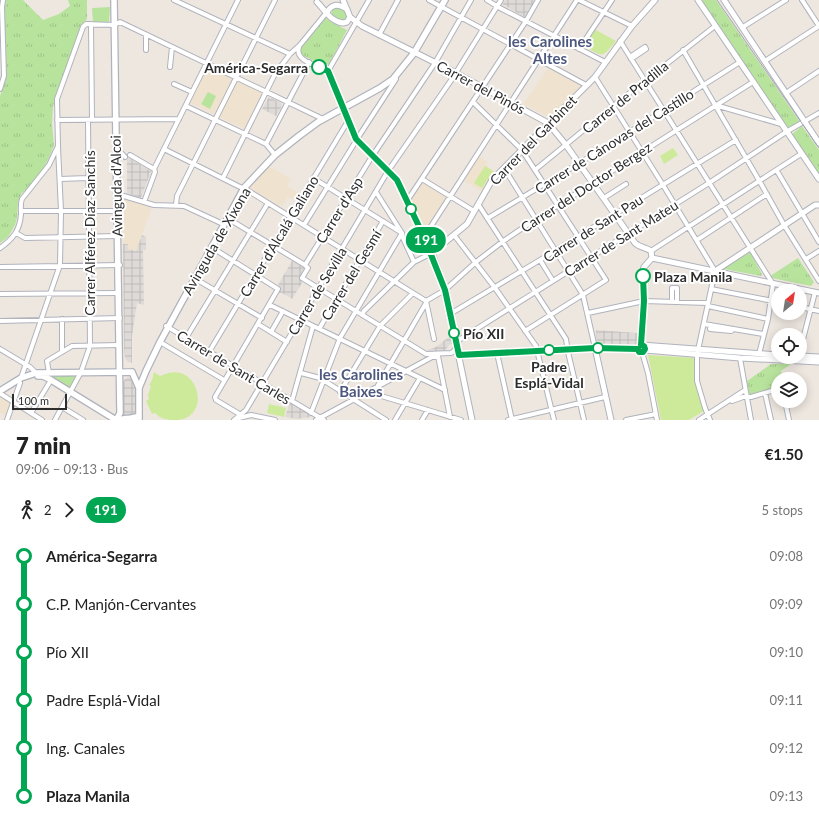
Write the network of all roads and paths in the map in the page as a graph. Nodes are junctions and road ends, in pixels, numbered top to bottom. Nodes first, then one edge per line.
1 (114, 0) edge
2 (174, 0) edge
3 (238, 0) edge
4 (275, 0) edge
5 (337, 0) edge
6 (344, 0) edge
7 (369, 0) edge
8 (398, 0) edge
9 (428, 0) edge
10 (445, 0) edge
11 (472, 0) edge
12 (487, 0) edge
13 (501, 0) edge
14 (538, 0) edge
15 (578, 0) edge
16 (612, 0) edge
17 (655, 0) edge
18 (698, 0) edge
19 (724, 0) edge
20 (786, 0) edge
21 (802, 0) edge
22 (2, 1) edge
23 (315, 1) edge
24 (182, 2) edge
25 (333, 5) junction
26 (442, 7) junction
27 (497, 7) junction
28 (347, 9) junction
29 (604, 11) junction
30 (327, 12) junction
31 (461, 18) junction
32 (351, 20) junction
33 (526, 21) junction
34 (91, 24) junction
35 (114, 25) junction
36 (226, 25) junction
37 (632, 26) junction
38 (715, 26) junction
39 (819, 26) edge
40 (742, 28) junction
41 (482, 30) junction
42 (146, 35) junction
43 (380, 35) junction
44 (554, 36) junction
45 (256, 39) junction
46 (620, 41) junction
47 (510, 44) junction
48 (300, 45) junction
49 (172, 47) junction
50 (579, 49) junction
51 (146, 50) dead end
52 (684, 50) junction
53 (414, 53) junction
54 (290, 54) junction
55 (539, 60) junction
56 (765, 61) junction
57 (309, 62) junction
58 (605, 62) junction
59 (740, 62) junction
60 (206, 63) junction
61 (435, 63) junction
62 (170, 67) dead end
63 (403, 69) junction
64 (328, 71) junction
65 (819, 71) edge
66 (456, 73) junction
67 (236, 77) junction
68 (595, 77) junction
69 (645, 81) junction
70 (753, 82) junction
71 (174, 84) dead end
72 (586, 85) junction
73 (704, 85) junction
74 (483, 87) junction
75 (0, 89) edge
76 (192, 92) junction
77 (266, 92) junction
78 (786, 93) junction
79 (473, 102) junction
80 (511, 102) junction
81 (288, 103) junction
82 (715, 105) junction
83 (186, 106) junction
84 (613, 106) junction
85 (344, 108) junction
86 (665, 110) junction
87 (819, 113) edge
88 (116, 119) junction
89 (323, 119) junction
90 (57, 120) junction
91 (90, 120) junction
92 (179, 120) junction
93 (215, 120) junction
94 (348, 121) junction
95 (805, 122) junction
96 (548, 123) junction
97 (496, 124) junction
98 (781, 124) junction
99 (677, 130) junction
100 (630, 132) junction
101 (786, 132) junction
102 (245, 134) junction
103 (356, 139) junction
104 (736, 140) junction
105 (819, 143) edge
106 (266, 144) junction
107 (566, 145) junction
108 (58, 147) junction
109 (116, 147) junction
110 (164, 149) junction
111 (522, 150) junction
112 (642, 151) junction
113 (802, 154) junction
114 (130, 155) dead end
115 (275, 155) junction
116 (372, 155) junction
117 (125, 157) dead end
118 (747, 158) junction
119 (579, 163) junction
120 (697, 163) junction
121 (193, 164) junction
122 (504, 168) junction
123 (154, 169) junction
124 (535, 170) junction
125 (388, 171) junction
126 (776, 171) junction
127 (88, 178) junction
128 (223, 178) junction
129 (313, 178) junction
130 (60, 179) junction
131 (422, 179) junction
132 (819, 180) edge
133 (592, 182) junction
134 (760, 182) junction
135 (709, 183) junction
136 (544, 184) junction
137 (626, 184) dead end
138 (663, 185) junction
139 (328, 187) junction
140 (244, 188) junction
141 (376, 192) junction
142 (117, 194) junction
143 (767, 194) junction
144 (450, 196) junction
145 (522, 197) junction
146 (346, 198) junction
147 (604, 198) junction
148 (407, 201) junction
149 (144, 202) junction
150 (268, 203) junction
151 (478, 204) junction
152 (675, 204) junction
153 (724, 204) junction
154 (176, 205) junction
155 (557, 205) junction
156 (819, 205) edge
157 (365, 210) junction
158 (21, 211) junction
159 (61, 211) junction
160 (89, 211) junction
161 (117, 211) junction
162 (474, 211) junction
163 (615, 213) junction
164 (802, 214) junction
165 (291, 216) junction
166 (227, 218) junction
167 (488, 218) junction
168 (732, 218) junction
169 (536, 219) junction
170 (383, 221) junction
171 (223, 224) junction
172 (304, 225) junction
173 (784, 226) junction
174 (688, 227) junction
175 (250, 232) junction
176 (16, 233) junction
177 (402, 233) junction
178 (629, 233) junction
179 (454, 235) junction
180 (117, 236) junction
181 (323, 236) junction
182 (578, 236) junction
183 (89, 237) junction
184 (424, 237) junction
185 (61, 238) junction
186 (401, 238) junction
187 (697, 240) junction
188 (502, 242) junction
189 (819, 242) edge
190 (272, 246) junction
191 (211, 247) junction
192 (0, 248) edge
193 (342, 248) junction
194 (749, 248) junction
195 (556, 250) junction
196 (651, 251) junction
197 (819, 251) edge
198 (432, 253) junction
199 (591, 257) junction
200 (652, 258) junction
201 (360, 259) junction
202 (540, 260) junction
203 (806, 260) junction
204 (233, 261) junction
205 (414, 262) junction
206 (476, 262) junction
207 (89, 265) junction
208 (119, 265) junction
209 (305, 265) junction
210 (60, 266) junction
211 (0, 267) edge
212 (379, 271) junction
213 (522, 271) junction
214 (569, 271) junction
215 (715, 271) junction
216 (255, 274) junction
217 (194, 278) junction
218 (394, 281) junction
219 (553, 281) junction
220 (819, 281) edge
221 (773, 284) joint
222 (318, 288) junction
223 (495, 288) junction
224 (711, 289) junction
225 (215, 290) junction
226 (445, 290) junction
227 (807, 291) edge
228 (535, 292) junction
229 (51, 293) junction
230 (89, 293) junction
231 (118, 293) junction
232 (413, 293) junction
233 (817, 293) edge
234 (0, 294) edge
235 (583, 294) junction
236 (337, 299) junction
237 (771, 300) joint
238 (644, 301) junction
239 (426, 302) junction
240 (238, 304) junction
241 (270, 305) junction
242 (708, 305) junction
243 (510, 308) junction
244 (807, 308) edge
245 (810, 309) junction
246 (283, 311) junction
247 (356, 311) junction
248 (819, 311) edge
249 (588, 313) junction
250 (450, 314) junction
251 (362, 315) junction
252 (550, 315) junction
253 (120, 318) junction
254 (262, 318) junction
255 (62, 319) junction
256 (90, 319) junction
257 (300, 319) junction
258 (768, 319) junction
259 (42, 320) junction
260 (0, 321) edge
261 (258, 324) junction
262 (704, 324) junction
263 (313, 326) junction
264 (380, 326) junction
265 (167, 327) junction
266 (805, 328) edge
267 (320, 329) junction
268 (526, 331) junction
269 (271, 332) junction
270 (763, 334) junction
271 (186, 338) junction
272 (340, 338) junction
273 (434, 339) dead end
274 (404, 341) junction
275 (160, 342) junction
276 (286, 342) junction
277 (457, 344) junction
278 (119, 345) junction
279 (90, 346) junction
280 (595, 348) junction
281 (0, 349) edge
282 (567, 349) junction
283 (642, 349) junction
284 (538, 350) junction
285 (366, 351) junction
286 (62, 352) junction
287 (209, 352) junction
288 (698, 352) junction
289 (497, 353) junction
290 (426, 354) junction
291 (759, 354) junction
292 (459, 355) junction
293 (771, 355) edge
294 (438, 356) junction
295 (807, 356) edge
296 (819, 357) edge
297 (740, 358) junction
298 (426, 361) junction
299 (819, 362) edge
300 (391, 363) junction
301 (29, 366) junction
302 (233, 366) junction
303 (407, 371) junction
304 (81, 372) junction
305 (120, 372) junction
306 (36, 373) junction
307 (49, 373) junction
308 (301, 373) junction
309 (132, 375) junction
310 (420, 378) junction
311 (21, 380) junction
312 (51, 380) junction
313 (224, 380) junction
314 (323, 381) junction
315 (120, 382) junction
316 (262, 384) junction
317 (139, 388) junction
318 (376, 388) junction
319 (445, 390) junction
320 (745, 390) junction
321 (70, 392) junction
322 (340, 392) junction
323 (368, 392) junction
324 (771, 392) edge
325 (0, 393) edge
326 (765, 393) junction
327 (605, 397) junction
328 (746, 397) junction
329 (353, 400) junction
330 (13, 401) junction
331 (292, 401) junction
332 (580, 403) junction
333 (726, 403) junction
334 (405, 404) junction
335 (62, 407) junction
336 (786, 408) edge
337 (246, 410) junction
338 (428, 410) junction
339 (552, 410) junction
340 (31, 413) junction
341 (120, 413) junction
342 (311, 413) junction
343 (656, 414) junction
344 (708, 414) junction
345 (241, 415) junction
346 (251, 415) junction
347 (125, 418) junction
348 (139, 418) edge
349 (452, 418) edge
350 (235, 419) edge
351 (320, 419) edge
352 (7, 420) edge
353 (42, 420) edge
354 (55, 420) edge
355 (84, 420) edge
356 (116, 420) edge
357 (275, 420) edge
358 (386, 420) edge
359 (395, 420) edge
360 (422, 420) edge
361 (461, 420) edge
362 (472, 420) edge
363 (511, 420) edge
364 (554, 420) edge
365 (584, 420) edge
366 (611, 420) edge
367 (626, 420) edge
368 (657, 420) edge
369 (699, 420) edge
370 (710, 420) edge
371 (751, 420) edge
372 (771, 420) edge
373 (789, 420) edge

1 - 35 main road, Avinguda d'Alcoi
2 - 24 street
3 - 36 street
4 - 45 street
5 - 25 street
6 - 28 street
7 - 32 street
8 - 43 street
9 - 26 street
10 - 26 main road, Avinguda de Xixona
11 - 31 street, Carrer d'Asp
12 - 27 street
13 - 27 street, Carrer de Sevilla
14 - 33 street
15 - 29 street
15 - 44 street
16 - 29 street
17 - 37 street, Carrer del Garbinet
18 - 38 street
19 - 40 street
20 - 40 street
21 - 39 street
22 - 75 street
23 - 25 street
23 - 30 street
24 - 36 street
25 - 28 street
25 - 30 street
26 - 31 street
26 - 53 main road, Avinguda de Xixona
27 - 33 street
27 - 41 street, Carrer de Sevilla
28 - 32 street
29 - 37 street
29 - 50 street
30 - 32 street
30 - 48 street
31 - 41 street
31 - 61 street, Carrer d'Asp
32 - 43 street, Carrer del Pinós
32 - 64 street
33 - 44 street
33 - 47 street
34 - 35 street
34 - 90 street
34 - 91 street, Carrer Alférez Díaz Sanchís
35 - 42 street
35 - 88 main road, Avinguda d'Alcoi
36 - 45 street
36 - 60 street
37 - 46 street, Carrer del Garbinet
38 - 52 street, Carrer de Pradilla
38 - 59 street
39 - 56 street
40 - 56 street
41 - 47 street
41 - 66 street, Carrer de Sevilla
42 - 49 street
42 - 51 street
43 - 53 street, Carrer del Pinós
44 - 50 street
44 - 55 street
45 - 54 street
45 - 67 street
46 - 58 street, Carrer del Garbinet
46 - 69 street
47 - 55 street
47 - 74 street
48 - 54 street
48 - 57 street
49 - 60 street
49 - 62 street
50 - 58 street
52 - 69 street, Carrer de Pradilla
52 - 73 street
53 - 61 street, Carrer del Pinós
53 - 63 main road, Avinguda de Xixona
54 - 77 street
55 - 72 street
55 - 80 street
56 - 78 street
57 - 64 street
57 - 81 street
58 - 68 street, Carrer del Garbinet
59 - 70 street
59 - 73 street, Carrer de Cánovas del Castillo
60 - 67 street
60 - 76 street
61 - 66 street, Carrer del Pinós
61 - 116 street, Carrer d'Asp
63 - 85 main road, Avinguda de Xixona
63 - 103 street
64 - 85 street
65 - 78 street
66 - 74 street, Carrer del Pinós
66 - 125 street, Carrer de Sevilla
67 - 77 street
67 - 93 street
68 - 72 street, Carrer del Garbinet
68 - 84 street
69 - 84 street, Carrer de Pradilla
69 - 86 street
70 - 82 street, Carrer del Doctor Bergez
70 - 98 street
71 - 76 street
72 - 96 street, Carrer del Garbinet
73 - 82 street
73 - 86 street, Carrer de Cánovas del Castillo
74 - 79 street
74 - 80 street, Carrer del Pinós
76 - 83 street
77 - 81 street
77 - 102 street
78 - 95 street
79 - 97 street
79 - 131 street
80 - 96 street, Carrer del Pinós
80 - 97 street
81 - 89 street
81 - 106 street
82 - 98 street
82 - 99 street, Carrer del Doctor Bergez
82 - 104 street
83 - 92 street
83 - 93 street
84 - 100 street
84 - 107 street, Carrer de Pradilla
85 - 89 main road, Avinguda de Xixona
85 - 94 street
86 - 99 street
86 - 100 street, Carrer de Cánovas del Castillo
87 - 95 street, Carrer de Sant Mateu
88 - 91 street
88 - 92 street
88 - 109 main road, Avinguda d'Alcoi
89 - 115 main road, Avinguda de Xixona
90 - 91 street
90 - 108 street
91 - 127 street, Carrer Alférez Díaz Sanchís
92 - 110 street
93 - 102 street
93 - 121 street
94 - 103 street
94 - 129 street, Carrer d'Alcalá Galiano
95 - 101 street, Carrer de Sant Mateu
95 - 105 street
96 - 107 street
96 - 111 street, Carrer del Garbinet
97 - 111 street
97 - 144 street
98 - 101 street
99 - 112 street, Carrer del Doctor Bergez
99 - 120 street
100 - 112 street
100 - 119 street, Carrer de Cánovas del Castillo
101 - 113 street
101 - 118 street, Carrer de Sant Mateu
102 - 106 street
102 - 128 street
103 - 116 street
103 - 139 street
104 - 118 street
104 - 120 street, Carrer de Sant Pau
106 - 115 street
107 - 119 street
107 - 124 street, Carrer de Pradilla
108 - 130 street
108 - 158 street
109 - 117 street
109 - 142 main road, Avinguda d'Alcoi
110 - 121 street
110 - 123 street
111 - 122 street, Carrer del Garbinet
111 - 124 street
112 - 133 street, Carrer del Doctor Bergez
112 - 138 street
113 - 126 street
113 - 132 street
114 - 123 street
115 - 140 main road, Avinguda de Xixona
116 - 125 street
116 - 146 street, Carrer d'Asp
118 - 134 street
118 - 135 street, Carrer de Sant Mateu
119 - 133 street
119 - 136 street, Carrer de Cánovas del Castillo
120 - 135 street
120 - 138 street, Carrer de Sant Pau
121 - 128 street
121 - 154 street
122 - 145 street
122 - 151 street, Carrer del Garbinet
123 - 149 street
124 - 136 street
125 - 141 street, Carrer de Sevilla
125 - 148 street
126 - 134 street
126 - 164 street
127 - 130 street
127 - 160 street, Carrer Alférez Díaz Sanchís
128 - 140 street
129 - 139 street
129 - 165 street, Carrer d'Alcalá Galiano
130 - 159 street
131 - 144 street
131 - 148 street
133 - 147 street
133 - 155 street, Carrer del Doctor Bergez
134 - 143 street
134 - 153 street
135 - 152 street, Carrer de Sant Mateu
135 - 153 street
136 - 145 street, Carrer de Cánovas del Castillo
136 - 155 street
137 - 147 street
138 - 152 street
138 - 163 street, Carrer de Sant Pau
139 - 146 street
139 - 172 street
140 - 150 street
140 - 166 main road, Avinguda de Xixona
141 - 157 street, Carrer de Sevilla
141 - 177 street
142 - 149 street
142 - 161 main road, Avinguda d'Alcoi
143 - 168 street
143 - 173 street
144 - 162 street
144 - 184 street
145 - 167 street, Carrer de Cánovas del Castillo
145 - 169 street
146 - 157 street
146 - 181 street, Carrer d'Asp
147 - 163 street
148 - 184 street
149 - 154 street
150 - 165 street
150 - 175 street
151 - 162 street, Carrer del Garbinet
151 - 167 street
152 - 174 street
152 - 178 street, Carrer de Sant Mateu
153 - 168 street
153 - 174 street
154 - 171 street
155 - 169 street, Carrer del Doctor Bergez
155 - 182 street
156 - 164 street
157 - 170 street
157 - 193 street, Carrer de Sevilla
158 - 159 street
158 - 176 street
159 - 160 street
159 - 185 street
160 - 161 street
160 - 183 street, Carrer Alférez Díaz Sanchís
161 - 180 main road, Avinguda d'Alcoi
162 - 179 street, Carrer del Garbinet
163 - 178 street
163 - 182 street, Carrer de Sant Pau
164 - 173 street
164 - 189 street
165 - 172 street
165 - 190 street, Carrer d'Alcalá Galiano
166 - 171 main road, Avinguda de Xixona
166 - 175 street
167 - 188 street
168 - 187 street
168 - 194 street
169 - 188 street, Carrer del Doctor Bergez
169 - 195 street
170 - 177 street
170 - 201 street, Carrer del Gesmí
171 - 191 main road, Avinguda de Xixona
172 - 181 street
173 - 194 street
173 - 203 street
174 - 187 street
174 - 196 street
175 - 190 street
175 - 204 street
176 - 185 street
176 - 192 street
177 - 186 street
178 - 196 street
178 - 199 street, Carrer de Sant Mateu
179 - 198 street, Carrer del Garbinet
179 - 206 street
180 - 183 street
180 - 208 main road, Avinguda d'Alcoi
181 - 193 street
181 - 209 street, Carrer d'Asp
182 - 195 street, Carrer de Sant Pau
182 - 199 street
183 - 185 street
183 - 207 street, Carrer Alférez Díaz Sanchís
184 - 198 street
185 - 210 street
186 - 205 street
186 - 212 street
187 - 215 street
188 - 206 street, Carrer del Doctor Bergez
188 - 213 street
190 - 209 street
190 - 216 street, Carrer d'Alcalá Galiano
191 - 204 street
191 - 217 main road, Avinguda de Xixona
193 - 201 street
193 - 222 street, Carrer de Sevilla
194 - 215 street
194 - 221 street
195 - 202 street, Carrer de Sant Pau
195 - 214 street
196 - 200 street
197 - 203 street
198 - 205 street, Carrer del Garbinet
198 - 226 street
199 - 214 street, Carrer de Sant Mateu
199 - 235 street
200 - 215 street
200 - 238 street
201 - 212 street
201 - 236 street, Carrer del Gesmí
202 - 213 street, Carrer de Sant Pau
202 - 219 street
203 - 220 street
204 - 216 street
204 - 225 street
205 - 218 street, Carrer del Garbinet
206 - 223 street
206 - 226 street, Carrer del Doctor Bergez
207 - 208 street
207 - 210 street
207 - 230 street, Carrer Alférez Díaz Sanchís
208 - 231 main road, Avinguda d'Alcoi
209 - 222 street, Carrer d'Asp
210 - 211 street
210 - 229 street
212 - 218 street
212 - 247 street
213 - 223 street, Carrer de Sant Pau
213 - 228 street
214 - 219 street, Carrer de Sant Mateu
214 - 235 street
215 - 221 street
215 - 224 street
216 - 240 street, Carrer d'Alcalá Galiano
216 - 241 street
217 - 225 street
217 - 265 main road, Avinguda de Xixona
218 - 232 street
218 - 251 street, Carrer del Garbinet
219 - 228 street, Carrer de Sant Mateu
222 - 236 street
222 - 257 street, Carrer de Sevilla
223 - 243 street
223 - 250 street, Carrer de Sant Pau
224 - 237 street
224 - 242 street
225 - 240 street
225 - 271 street
226 - 239 street, Carrer del Doctor Bergez
226 - 250 street
227 - 233 street
228 - 243 street, Carrer de Sant Mateu
228 - 252 street
229 - 230 street
229 - 234 street
229 - 259 street
230 - 231 street
230 - 256 street, Carrer Alférez Díaz Sanchís
231 - 253 main road, Avinguda d'Alcoi
232 - 239 street
232 - 264 street
233 - 245 street
235 - 249 street
235 - 252 street
236 - 247 street
236 - 267 street, Carrer del Gesmí
237 - 258 street
238 - 242 street
238 - 249 street
238 - 283 street
239 - 273 street
239 - 274 street
240 - 254 street
240 - 287 street, Carrer d'Alcalá Galiano
241 - 246 street
241 - 254 street
242 - 258 street
242 - 262 street
243 - 268 street
243 - 277 street, Carrer de Sant Mateu
244 - 245 street
245 - 248 street
245 - 266 street
246 - 257 street
246 - 269 street
247 - 251 street
247 - 272 street
249 - 280 street
250 - 277 street
251 - 264 street
252 - 268 street
252 - 282 street
253 - 256 street
253 - 278 main road, Avinguda d'Alcoi
254 - 261 street
255 - 256 street
255 - 259 street
255 - 286 street
256 - 279 street, Carrer Alférez Díaz Sanchís
257 - 263 street
257 - 276 street, Carrer de Sevilla
258 - 270 street
259 - 260 street
259 - 301 street
261 - 269 street
261 - 302 street
262 - 270 street
262 - 288 street
263 - 267 street
263 - 308 street
264 - 274 street
264 - 285 street
265 - 271 street, Carrer de Sant Carles
265 - 275 main road, Avinguda de Xixona
267 - 272 street
268 - 284 street
269 - 276 street
270 - 291 street
271 - 287 street, Carrer de Sant Carles
272 - 285 street
272 - 314 street
274 - 290 street
274 - 300 street
275 - 313 street
275 - 317 main road, Avinguda de Xixona
276 - 316 street, Carrer de Sevilla
277 - 290 street, Carrer de Sant Mateu
277 - 292 street
278 - 279 street
278 - 305 main road, Avinguda d'Alcoi
279 - 286 street
279 - 304 street, Carrer Alférez Díaz Sanchís
280 - 282 street
280 - 283 street
280 - 327 street
281 - 301 street
282 - 284 street
282 - 332 street
283 - 288 street
283 - 343 street
284 - 289 street
284 - 339 street
285 - 300 street
285 - 322 street
286 - 307 street
287 - 302 street, Carrer de Sant Carles
288 - 291 street
288 - 297 street
288 - 344 street
289 - 292 street
289 - 363 street
290 - 298 street
291 - 293 street
292 - 294 street
292 - 362 street
294 - 298 street
294 - 319 street
295 - 296 street
297 - 299 street
297 - 320 street
298 - 303 street
300 - 303 street
300 - 318 street
301 - 306 street
301 - 311 street
302 - 313 street
302 - 316 street, Carrer de Sant Carles
303 - 310 street
303 - 318 street
304 - 305 main road
304 - 307 main road
304 - 321 street, Carrer Alférez Díaz Sanchís
305 - 309 main road
305 - 315 main road, Avinguda d'Alcoi
306 - 307 main road
306 - 311 main road
308 - 314 street
308 - 331 street
309 - 315 main road
309 - 317 main road
310 - 319 street
310 - 334 street
311 - 312 main road
311 - 325 main road
311 - 330 street
312 - 321 main road
312 - 340 street
313 - 345 street
314 - 322 street
314 - 342 street
315 - 341 main road, Avinguda d'Alcoi
316 - 331 street, Carrer de Sant Carles
316 - 337 street, Carrer de Sevilla
317 - 348 main road
318 - 323 street
319 - 349 street
320 - 328 street
320 - 333 street
321 - 335 street, Carrer Alférez Díaz Sanchís
321 - 356 main road
322 - 329 street
323 - 329 street
323 - 334 street
324 - 326 street
325 - 330 street
326 - 328 street
326 - 372 street
327 - 332 street
327 - 366 street
328 - 333 street
328 - 371 street
329 - 351 street
329 - 358 street
330 - 340 street
330 - 352 street
331 - 342 street, Carrer de Sant Carles
332 - 339 street
332 - 365 street
333 - 344 street
334 - 338 street
334 - 359 street
335 - 354 street, Carrer Alférez Díaz Sanchís
335 - 355 street
336 - 373 street
337 - 345 street, Carrer de Sevilla
337 - 346 street
338 - 349 street
338 - 360 street
339 - 363 street
339 - 364 street
340 - 353 street
341 - 347 main road
341 - 356 main road
342 - 351 street, Carrer de Sant Carles
343 - 367 street
343 - 368 street
344 - 369 street
344 - 370 street
345 - 350 street, Carrer de Sevilla
346 - 350 street, Carrer de Sevilla
346 - 357 street
347 - 348 main road
347 - 356 main road
349 - 361 street

